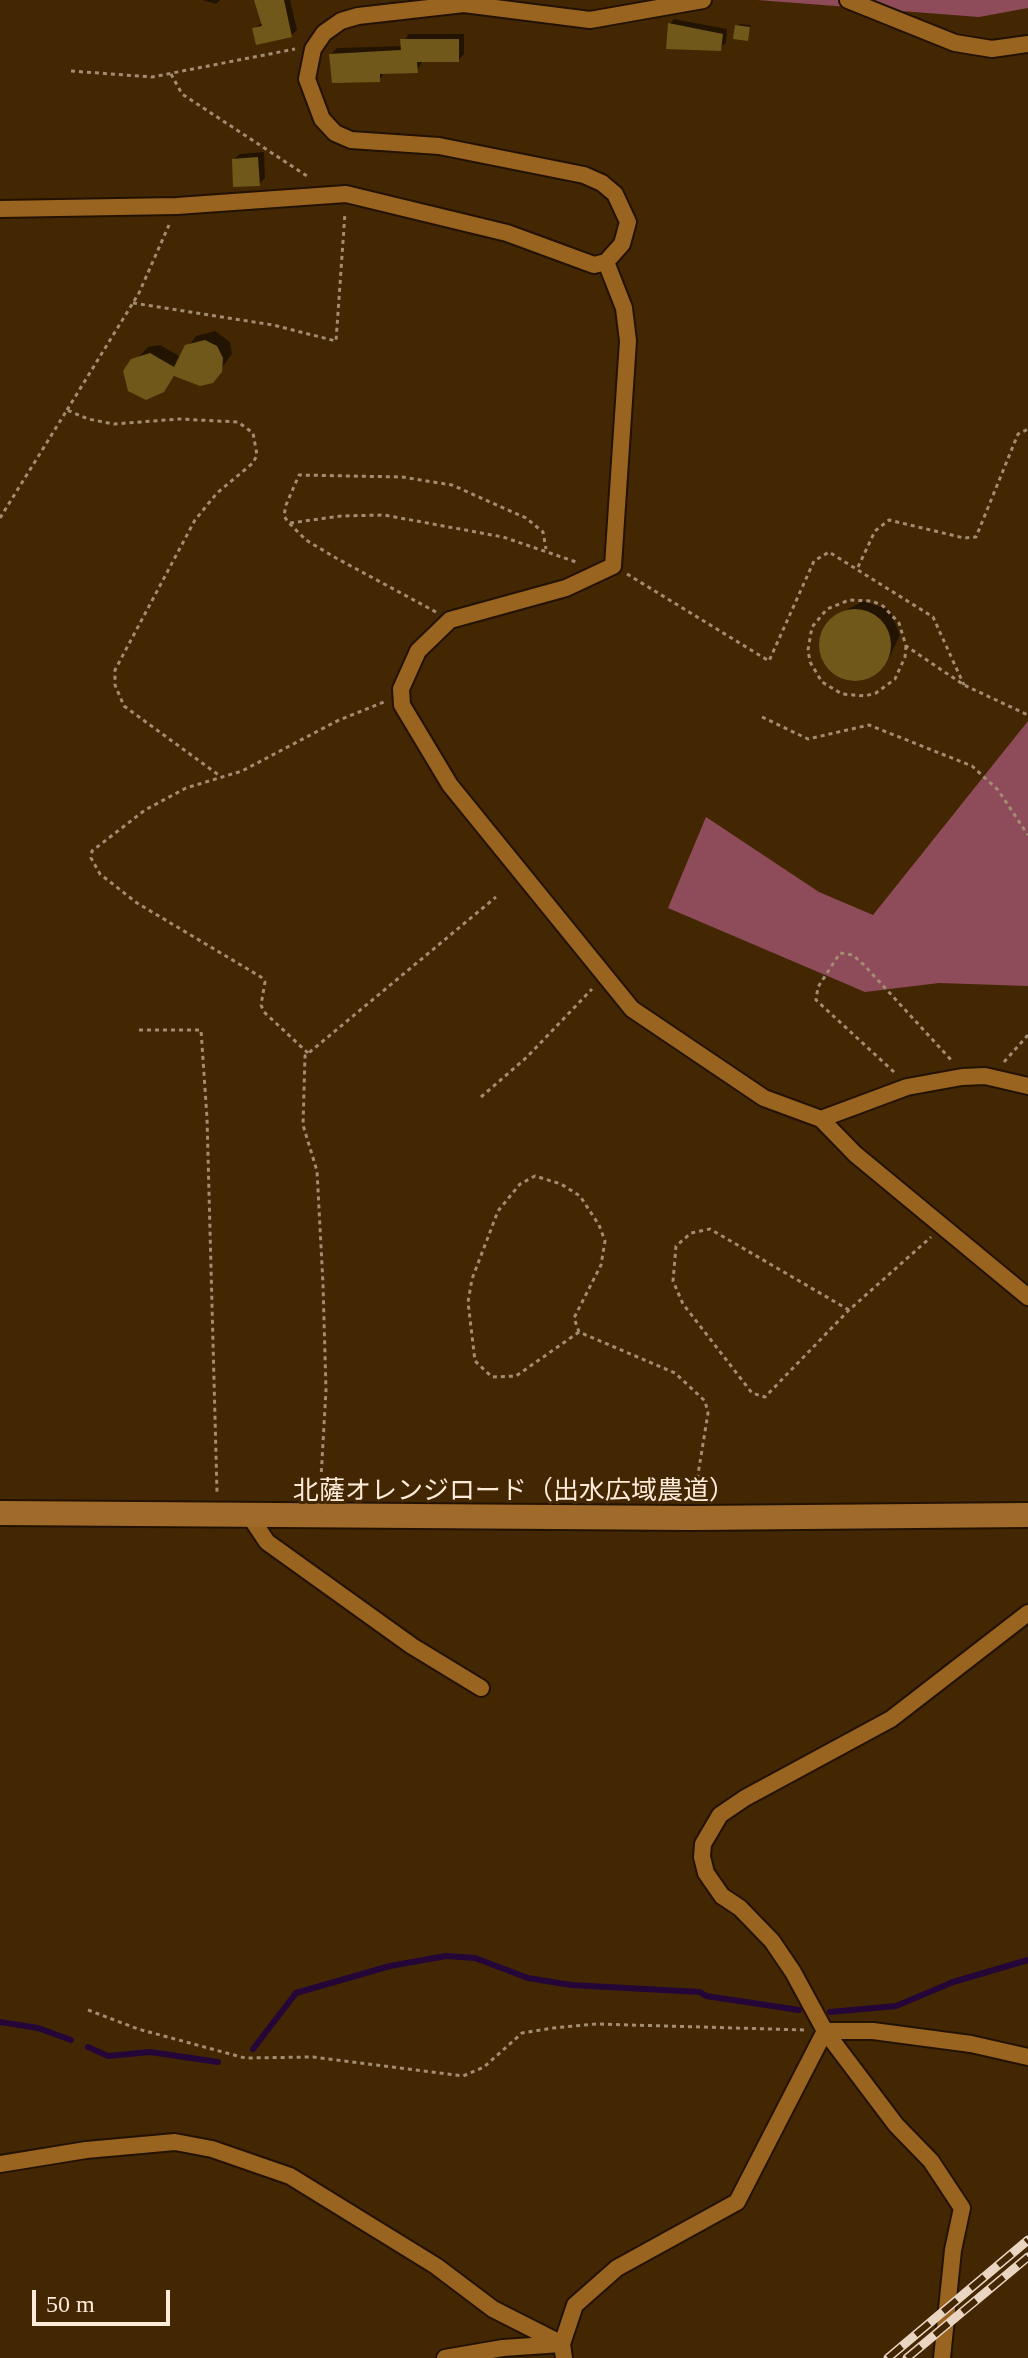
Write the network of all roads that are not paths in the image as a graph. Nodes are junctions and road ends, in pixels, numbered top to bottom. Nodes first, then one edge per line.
1 (703, 0) edge
2 (848, 0) edge
3 (1028, 44) edge
4 (0, 209) edge
5 (606, 262) junction
6 (1028, 1086) edge
7 (821, 1119) junction
8 (1028, 1297) edge
9 (0, 1513) edge
10 (249, 1515) junction
11 (1028, 1515) edge
12 (1028, 1613) edge
13 (481, 1688) dead end
14 (825, 2031) junction
15 (1028, 2057) edge
16 (0, 2164) edge
17 (563, 2351) edge
18 (445, 2358) edge
19 (942, 2358) edge

1 - 5 street
2 - 3 street
4 - 5 street
5 - 7 street
6 - 7 street
7 - 8 street
9 - 10 street, 北薩オレンジロード（出水広域農道）
10 - 11 street, 北薩オレンジロード（出水広域農道）
10 - 13 street
12 - 14 street
14 - 15 street
14 - 17 street
14 - 19 street
16 - 17 street
17 - 18 street

